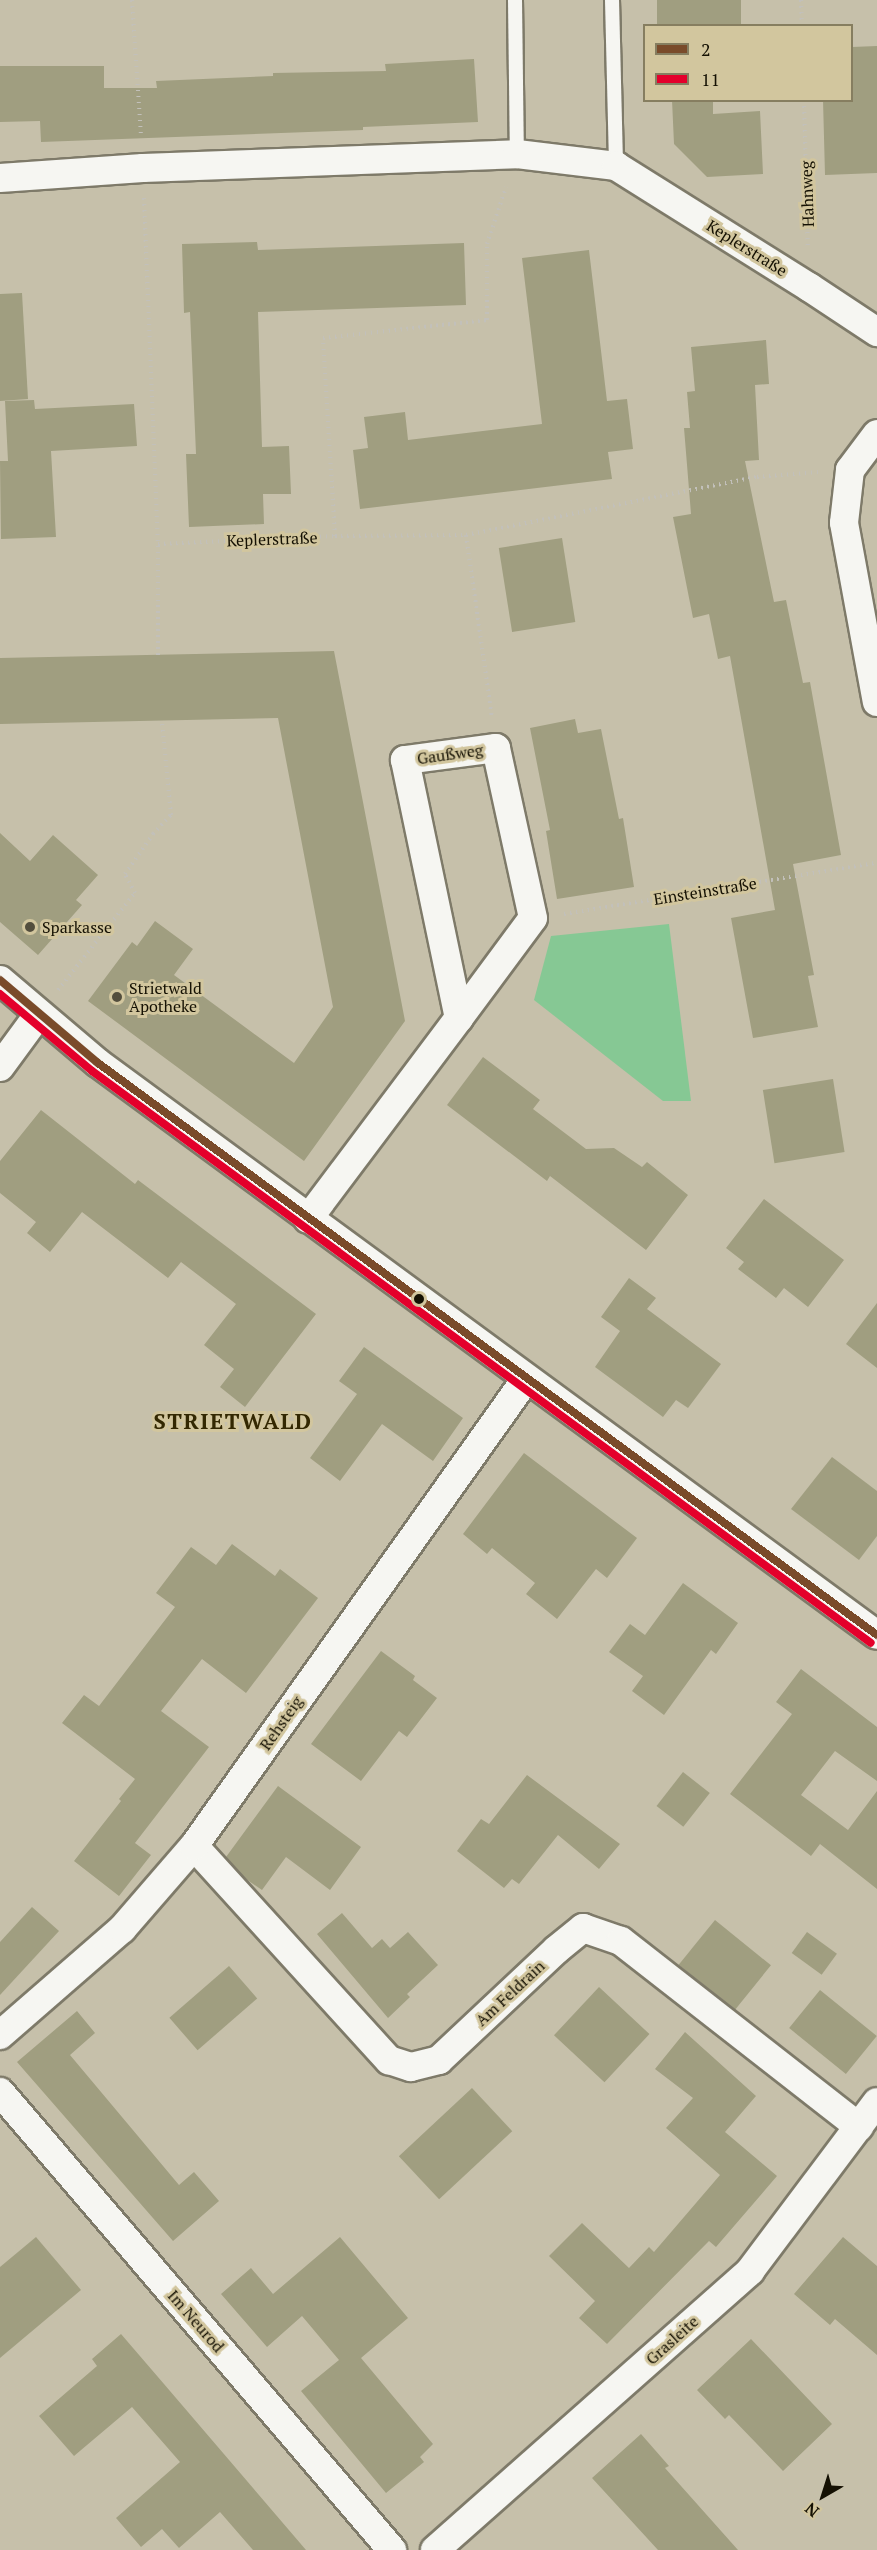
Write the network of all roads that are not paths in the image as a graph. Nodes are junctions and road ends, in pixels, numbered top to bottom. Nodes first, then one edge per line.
1 (515, 0) edge
2 (612, 0) edge
3 (517, 154) junction
4 (615, 166) junction
5 (0, 178) edge
6 (877, 332) edge
7 (877, 434) edge
8 (877, 702) edge
9 (0, 980) edge
10 (39, 1014) junction
11 (459, 1018) junction
12 (0, 1067) edge
13 (308, 1219) junction
14 (526, 1379) junction
15 (877, 1635) edge
16 (194, 1846) junction
17 (0, 2035) edge
18 (0, 2092) edge
19 (877, 2102) edge
20 (859, 2127) junction
21 (392, 2550) edge
22 (435, 2550) edge

1 - 3 lane
2 - 4 lane
3 - 4 street, Keplerstraße
3 - 5 street, Keplerstraße
4 - 6 street, Keplerstraße
7 - 8 street
9 - 10 street
10 - 12 street
10 - 13 street
11 - 11 street, Gaußweg
11 - 13 street
13 - 14 street
14 - 15 street
14 - 16 street, Rehsteig
16 - 17 street, Rehsteig
16 - 20 street, Am Feldrain
18 - 21 street, Im Neurod
19 - 20 street, Grasleite
20 - 22 street, Grasleite

